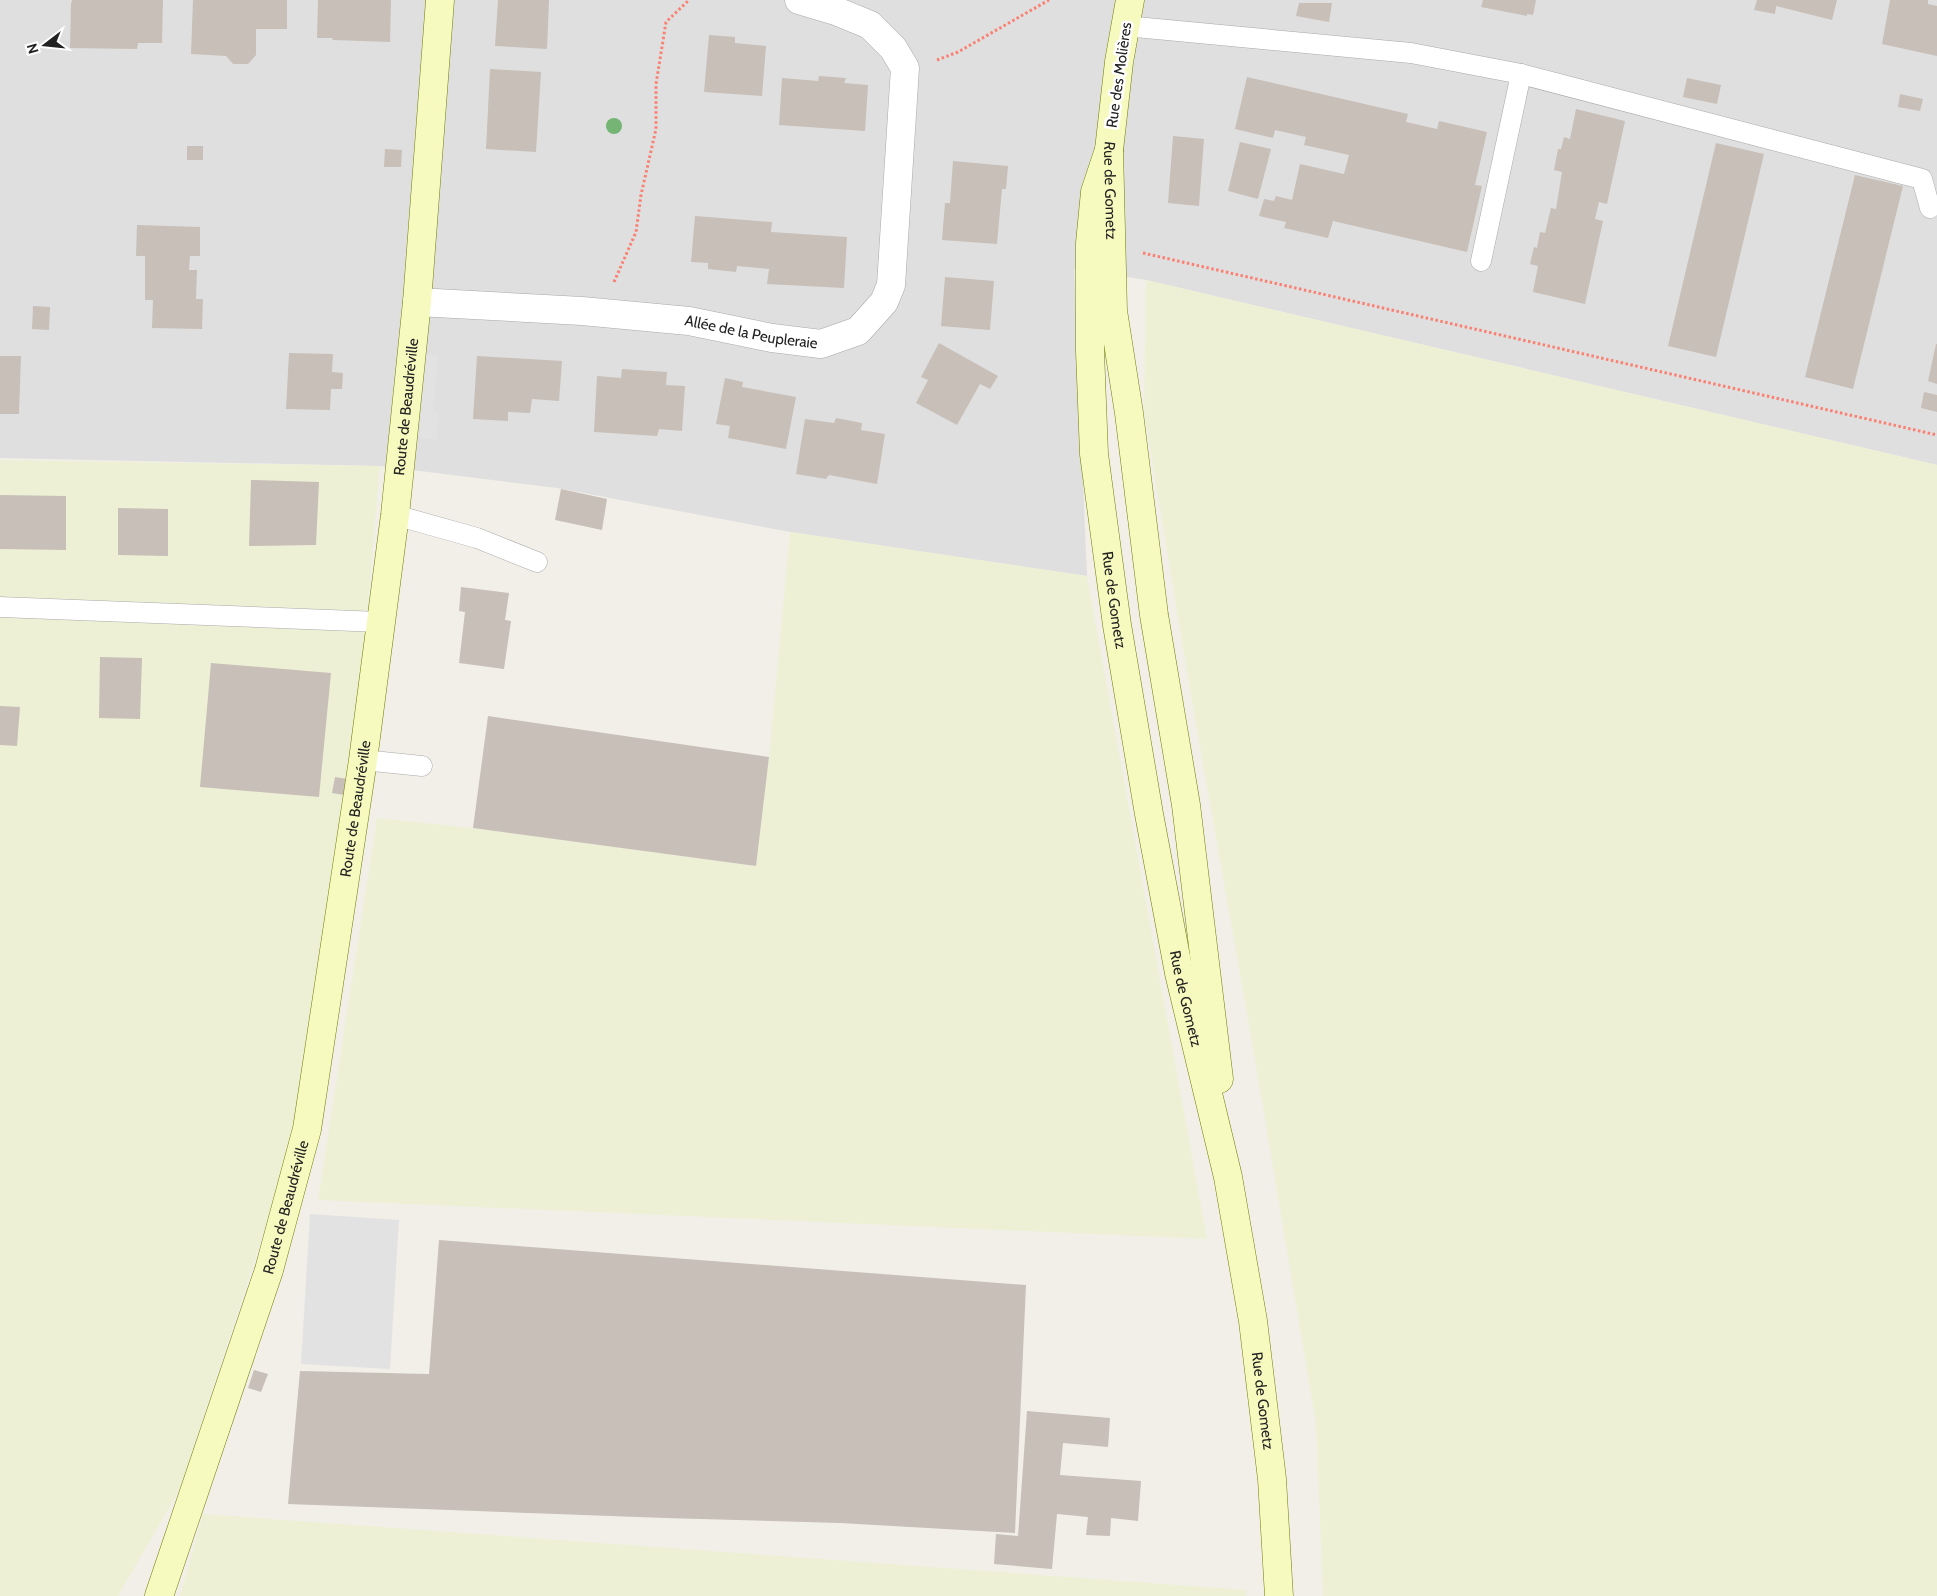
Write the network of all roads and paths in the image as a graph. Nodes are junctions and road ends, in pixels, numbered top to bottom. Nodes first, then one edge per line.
1 (440, 0) edge
2 (689, 0) edge
3 (799, 0) edge
4 (1049, 0) edge
5 (1130, 0) edge
6 (1125, 26) junction
7 (905, 68) junction
8 (1521, 74) junction
9 (1109, 150) junction
10 (1930, 208) dead end
11 (1110, 245) junction
12 (1481, 261) dead end
13 (418, 302) junction
14 (604, 313) junction
15 (1937, 435) edge
16 (396, 515) junction
17 (537, 562) dead end
18 (0, 607) edge
19 (380, 622) junction
20 (363, 760) junction
21 (422, 766) dead end
22 (1228, 1177) junction
23 (159, 1596) edge
24 (1279, 1596) edge

1 - 13 main road, Route de Beaudréville
2 - 14 path
3 - 7 street
4 - 7 path
5 - 6 main road, Rue des Molières
6 - 8 lane
6 - 9 main road, Rue des Molières
7 - 14 street, Allée de la Peupleraie
8 - 10 lane
8 - 12 lane
9 - 11 main road, Rue de Gometz
9 - 22 main road, Rue de Gometz
11 - 15 path
11 - 22 main road, Rue de Gometz
13 - 14 street, Allée de la Peupleraie
13 - 16 main road, Route de Beaudréville
16 - 17 lane
16 - 19 main road, Route de Beaudréville
18 - 19 lane
19 - 20 main road, Route de Beaudréville
20 - 21 lane
20 - 23 main road, Route de Beaudréville
22 - 24 main road, Rue de Gometz

